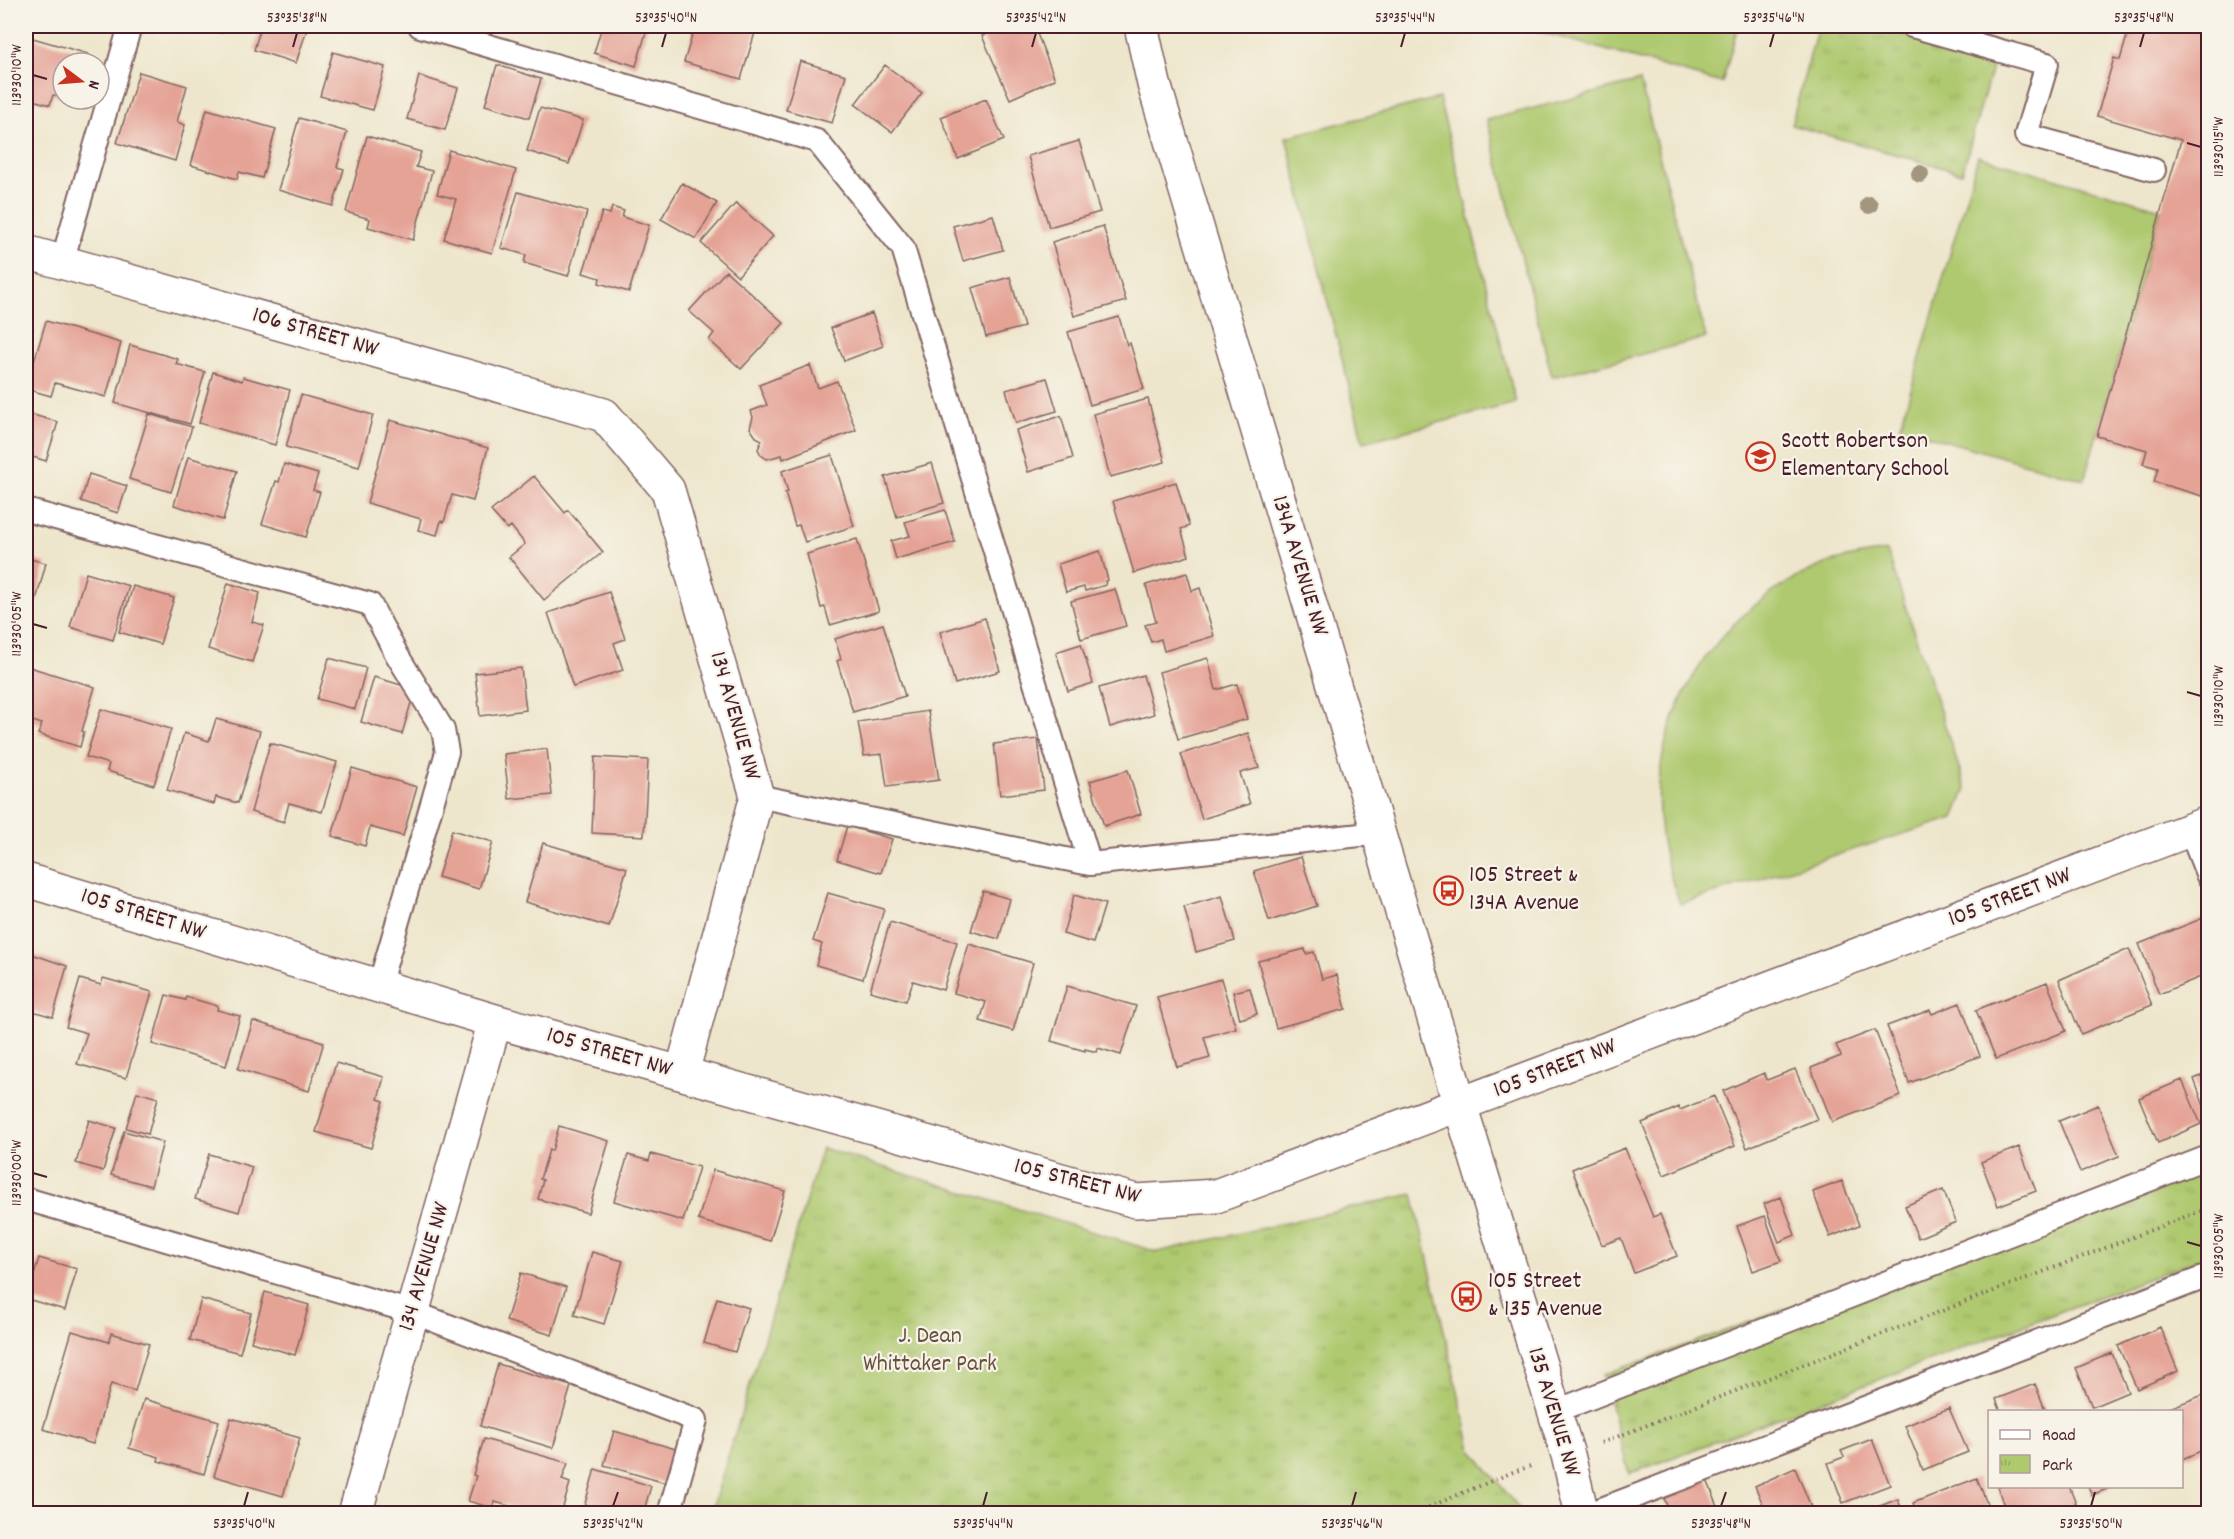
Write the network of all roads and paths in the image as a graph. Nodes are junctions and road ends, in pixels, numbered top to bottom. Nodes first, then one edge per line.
1 (130, 26) edge
2 (420, 26) edge
3 (1142, 26) edge
4 (1912, 26) edge
5 (2154, 170) dead end
6 (26, 252) edge
7 (62, 262) junction
8 (604, 415) joint
9 (26, 510) edge
10 (757, 796) junction
11 (2199, 826) edge
12 (1379, 833) junction
13 (1090, 864) junction
14 (2208, 876) edge
15 (26, 880) edge
16 (379, 986) junction
17 (495, 1021) junction
18 (682, 1074) junction
19 (1460, 1105) junction
20 (2208, 1157) edge
21 (26, 1199) edge
22 (2208, 1208) edge
23 (2208, 1276) edge
24 (412, 1312) junction
25 (1554, 1412) junction
26 (1568, 1455) junction
27 (355, 1514) edge
28 (669, 1514) edge
29 (1412, 1514) edge
30 (1582, 1514) edge
31 (1589, 1514) edge

1 - 7 lane
2 - 13 lane
3 - 12 street, 134A AVENUE NW
4 - 5 lane
6 - 7 street, 106 STREET NW
7 - 8 street, 106 STREET NW
8 - 10 street, 134 AVENUE NW
9 - 16 lane
10 - 13 lane
10 - 18 street, 134 AVENUE NW
11 - 14 lane
11 - 19 street, 105 STREET NW
12 - 13 lane
12 - 19 street, 134A AVENUE NW
15 - 16 street, 105 STREET NW
16 - 17 street, 105 STREET NW
17 - 18 street, 105 STREET NW
17 - 24 street, 134 AVENUE NW
18 - 19 street, 105 STREET NW
19 - 25 street, 135 AVENUE NW
20 - 25 lane
21 - 24 lane
22 - 26 path
23 - 31 lane
24 - 27 street, 134 AVENUE NW
24 - 28 lane
25 - 26 street, 135 AVENUE NW
26 - 29 path
26 - 30 street, 135 AVENUE NW

